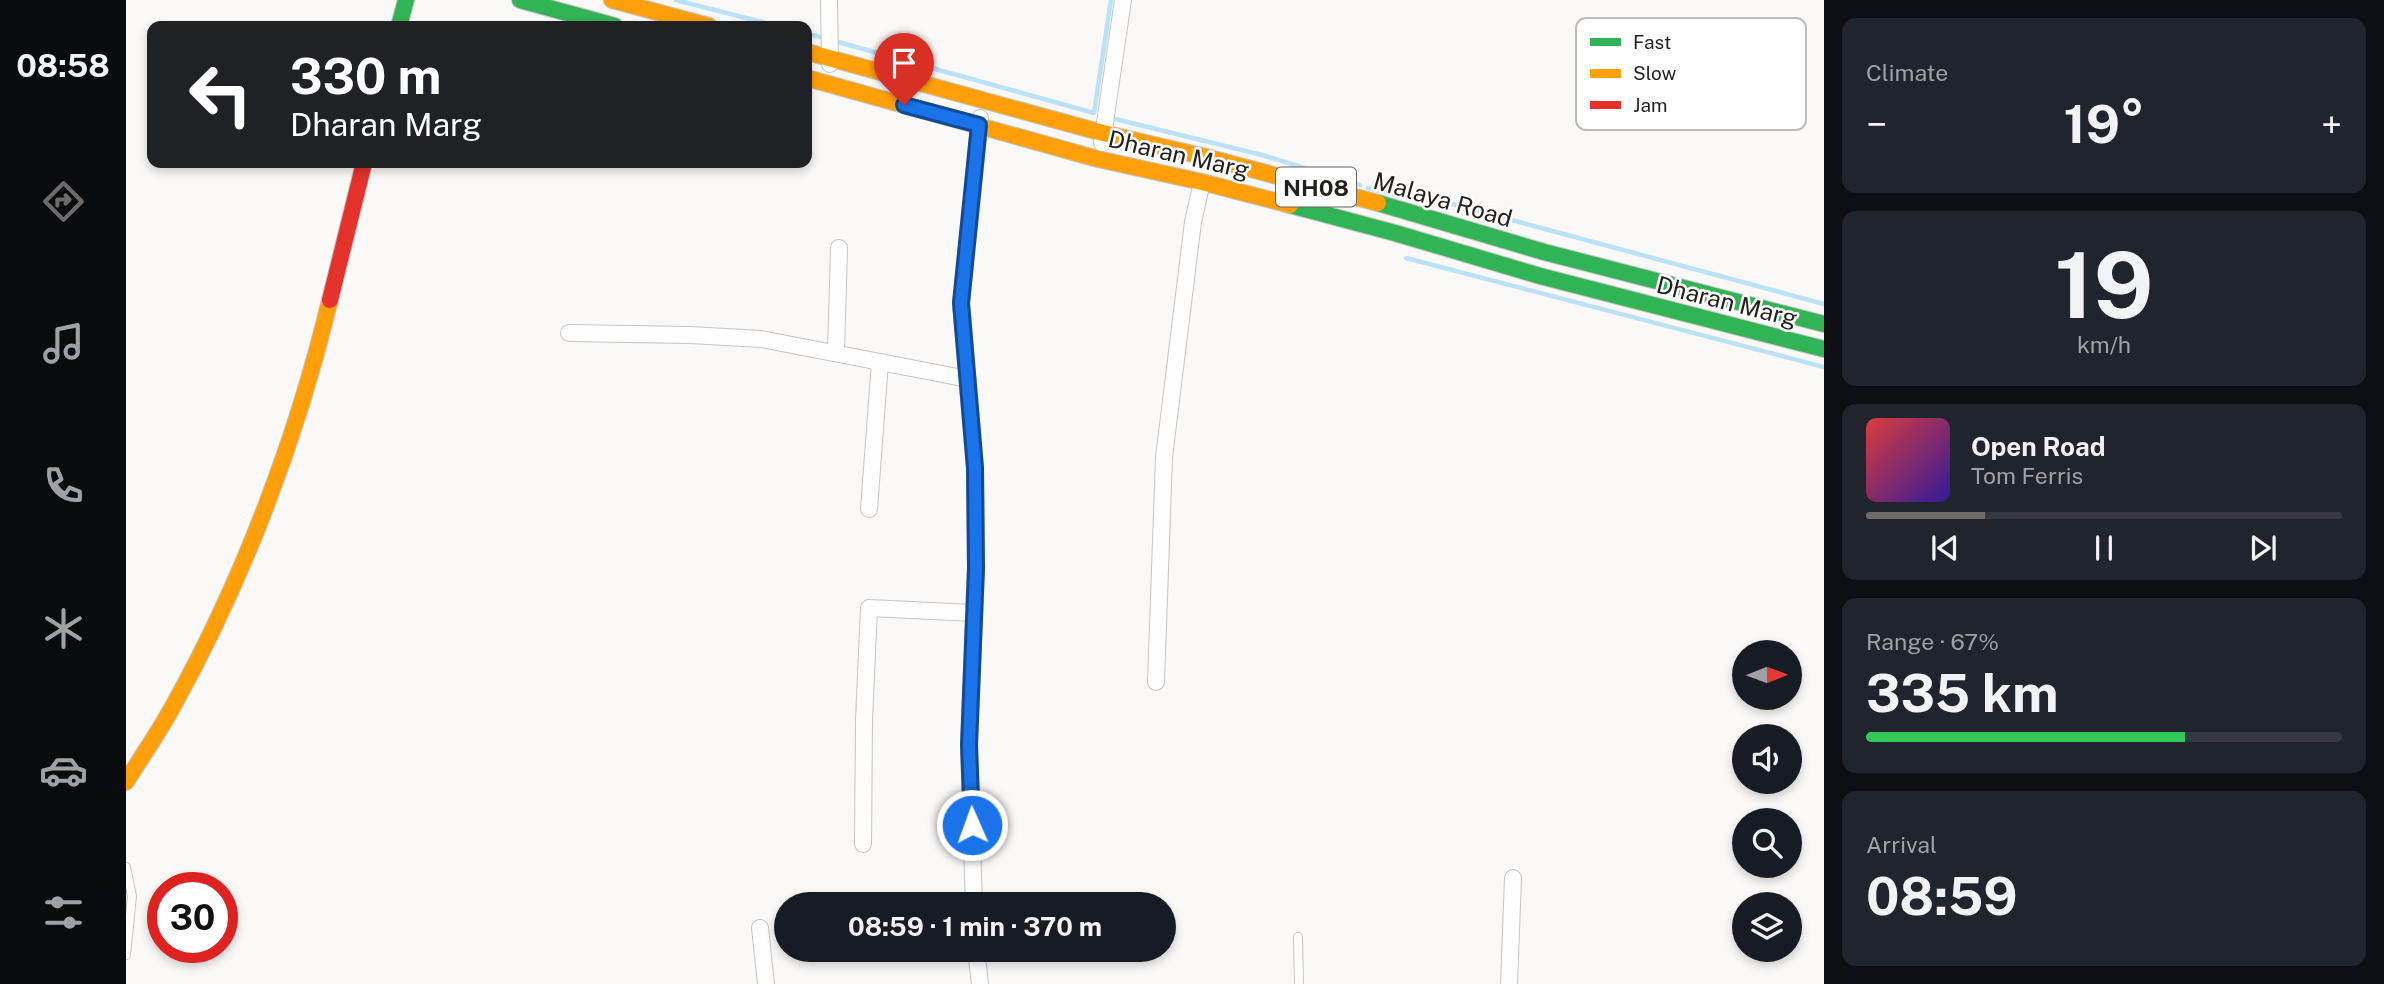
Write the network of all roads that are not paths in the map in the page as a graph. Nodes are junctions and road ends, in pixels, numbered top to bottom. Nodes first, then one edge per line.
1 (406, 0) edge
2 (520, 0) edge
3 (612, 0) edge
4 (829, 0) edge
5 (1123, 0) edge
6 (400, 21) edge
7 (597, 21) edge
8 (690, 21) edge
9 (812, 53) edge
10 (830, 58) junction
11 (812, 79) edge
12 (829, 84) junction
13 (983, 101) junction
14 (979, 125) junction
15 (1103, 133) junction
16 (1098, 159) junction
17 (363, 168) edge
18 (1202, 182) junction
19 (839, 248) dead end
20 (1824, 324) edge
21 (569, 334) dead end
22 (1824, 349) edge
23 (836, 353) junction
24 (880, 362) junction
25 (968, 379) junction
26 (869, 509) dead end
27 (974, 613) junction
28 (1156, 682) dead end
29 (126, 782) edge
30 (863, 844) dead end
31 (126, 867) edge
32 (1513, 878) dead end
33 (974, 892) edge
34 (760, 928) dead end
35 (1298, 937) dead end
36 (126, 955) edge
37 (977, 962) edge
38 (766, 984) edge
39 (980, 984) edge
40 (1299, 984) edge
41 (1509, 984) edge

1 - 6 main road
2 - 7 main road
3 - 8 main road
4 - 10 street
5 - 15 street
9 - 10 main road, Malaya Road / NH08
10 - 12 street
10 - 13 main road, Malaya Road / NH08
11 - 12 main road, Dharan Marg / NH08
12 - 14 main road, Dharan Marg / NH08
13 - 14 street
13 - 15 main road, Malaya Road / NH08
14 - 16 main road, Dharan Marg / NH08
14 - 25 street
15 - 16 street
15 - 20 main road, Malaya Road / NH08
16 - 18 main road, Dharan Marg / NH08
17 - 29 main road
18 - 22 main road, Dharan Marg / NH08
18 - 28 street
19 - 23 street
21 - 23 street
23 - 24 street
24 - 25 street
24 - 26 street
25 - 27 street
27 - 30 street
27 - 33 street
31 - 36 lane
32 - 41 street
34 - 38 street
35 - 40 lane
37 - 39 street

